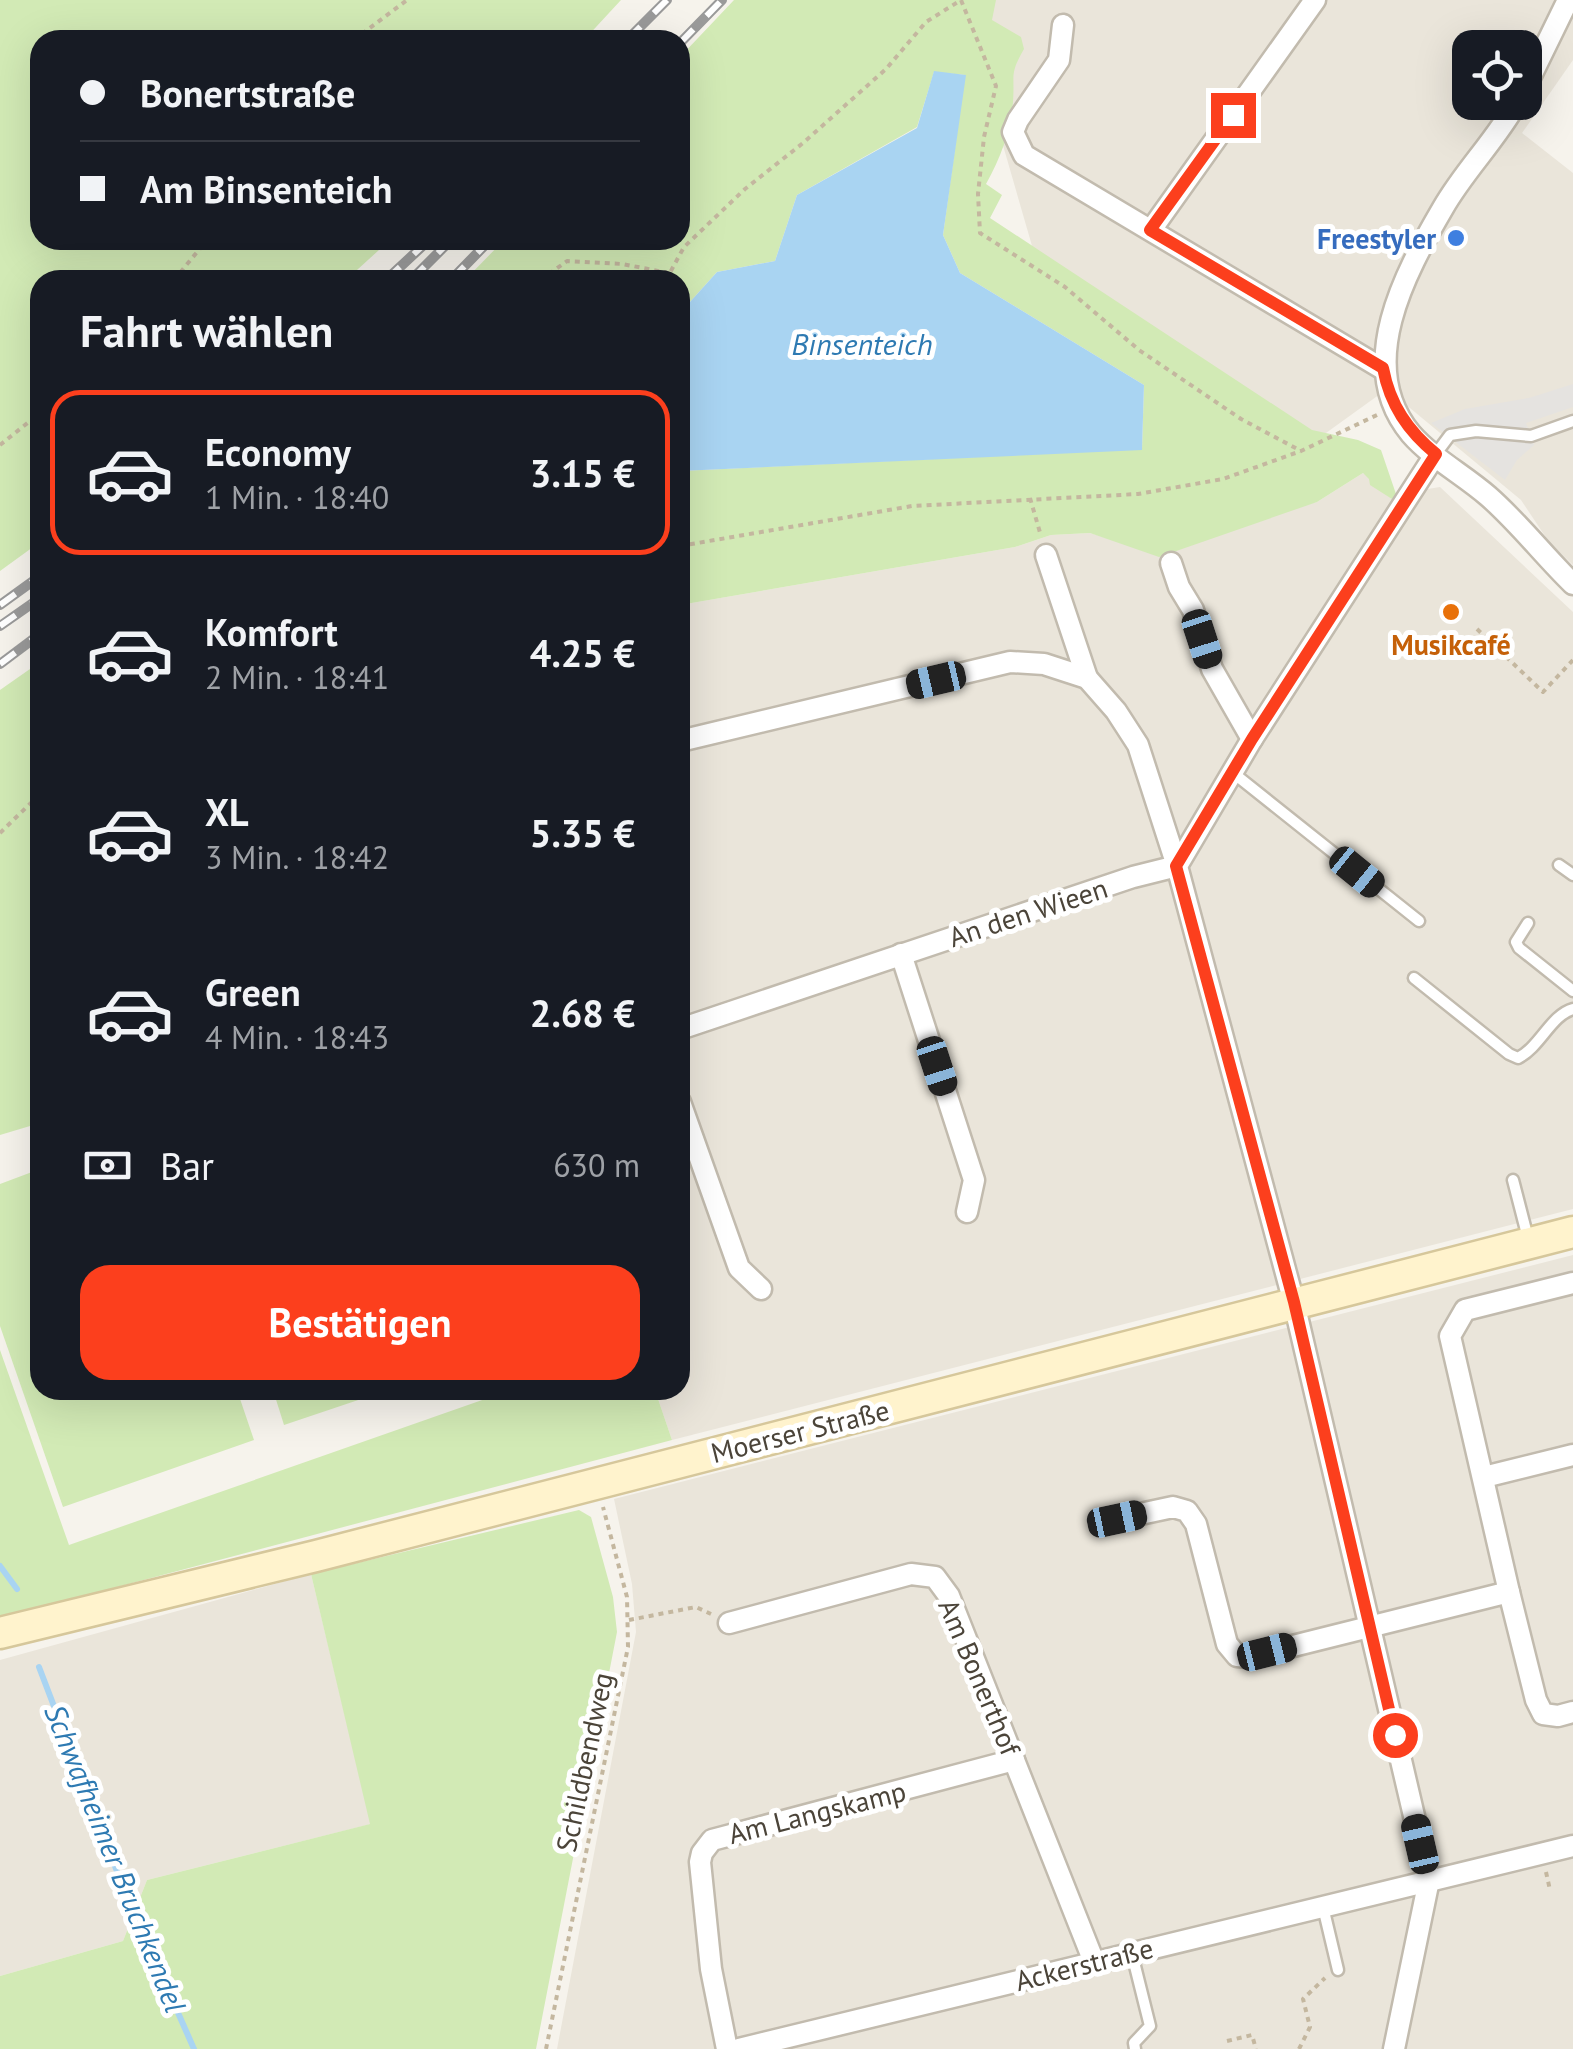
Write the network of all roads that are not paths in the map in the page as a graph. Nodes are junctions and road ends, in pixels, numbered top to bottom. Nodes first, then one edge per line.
1 (1315, 0) edge
2 (1566, 1) edge
3 (1063, 24) dead end
4 (1542, 52) edge
5 (1508, 120) edge
6 (1150, 230) junction
7 (1383, 368) junction
8 (1573, 421) edge
9 (1436, 454) junction
10 (1046, 555) road end
11 (1171, 563) dead end
12 (1573, 584) edge
13 (1088, 678) junction
14 (690, 739) edge
15 (1252, 739) junction
16 (1232, 772) junction
17 (1559, 864) dead end
18 (1176, 866) junction
19 (1573, 876) edge
20 (1419, 921) dead end
21 (1528, 923) dead end
22 (901, 954) junction
23 (1414, 978) dead end
24 (1573, 991) edge
25 (1573, 1009) edge
26 (690, 1025) edge
27 (690, 1130) edge
28 (1513, 1180) dead end
29 (967, 1212) dead end
30 (1573, 1232) edge
31 (1530, 1243) junction
32 (1573, 1283) edge
33 (761, 1289) dead end
34 (1294, 1302) junction
35 (1573, 1455) edge
36 (1484, 1477) junction
37 (1117, 1519) dead end
38 (1509, 1592) junction
39 (729, 1623) road end
40 (1370, 1626) junction
41 (13, 1630) edge
42 (1573, 1712) edge
43 (1014, 1760) junction
44 (1573, 1846) edge
45 (1429, 1880) junction
46 (1323, 1906) junction
47 (1132, 1953) junction
48 (1094, 1962) junction
49 (1338, 1970) road end
50 (727, 2049) edge
51 (739, 2049) edge
52 (1135, 2049) edge
53 (1394, 2049) edge

1 - 6 street
2 - 4 street
3 - 6 street
5 - 7 street
6 - 7 street
7 - 9 street
8 - 9 lane
9 - 12 street
9 - 15 street
10 - 13 street
11 - 15 street
13 - 14 street
13 - 18 street
15 - 16 street
16 - 18 street
16 - 20 lane
17 - 19 lane
18 - 22 street, An den Wieen
18 - 34 street
21 - 24 lane
22 - 26 street, An den Wieen
22 - 29 street
23 - 25 lane
27 - 33 street
28 - 31 lane
30 - 31 main road, Moerser Straße
31 - 34 main road, Moerser Straße
32 - 36 street
34 - 40 street
34 - 41 main road, Moerser Straße
35 - 36 street
36 - 38 street
37 - 40 street
38 - 40 street
38 - 42 street
39 - 43 street, Am Bonerthof
40 - 45 street
43 - 48 street, Am Bonerthof
43 - 50 street, Am Langskamp
44 - 45 street, Ackerstraße
45 - 46 street, Ackerstraße
45 - 53 street
46 - 47 street, Ackerstraße
46 - 49 lane
47 - 48 street, Ackerstraße
47 - 52 lane
48 - 51 street, Ackerstraße

